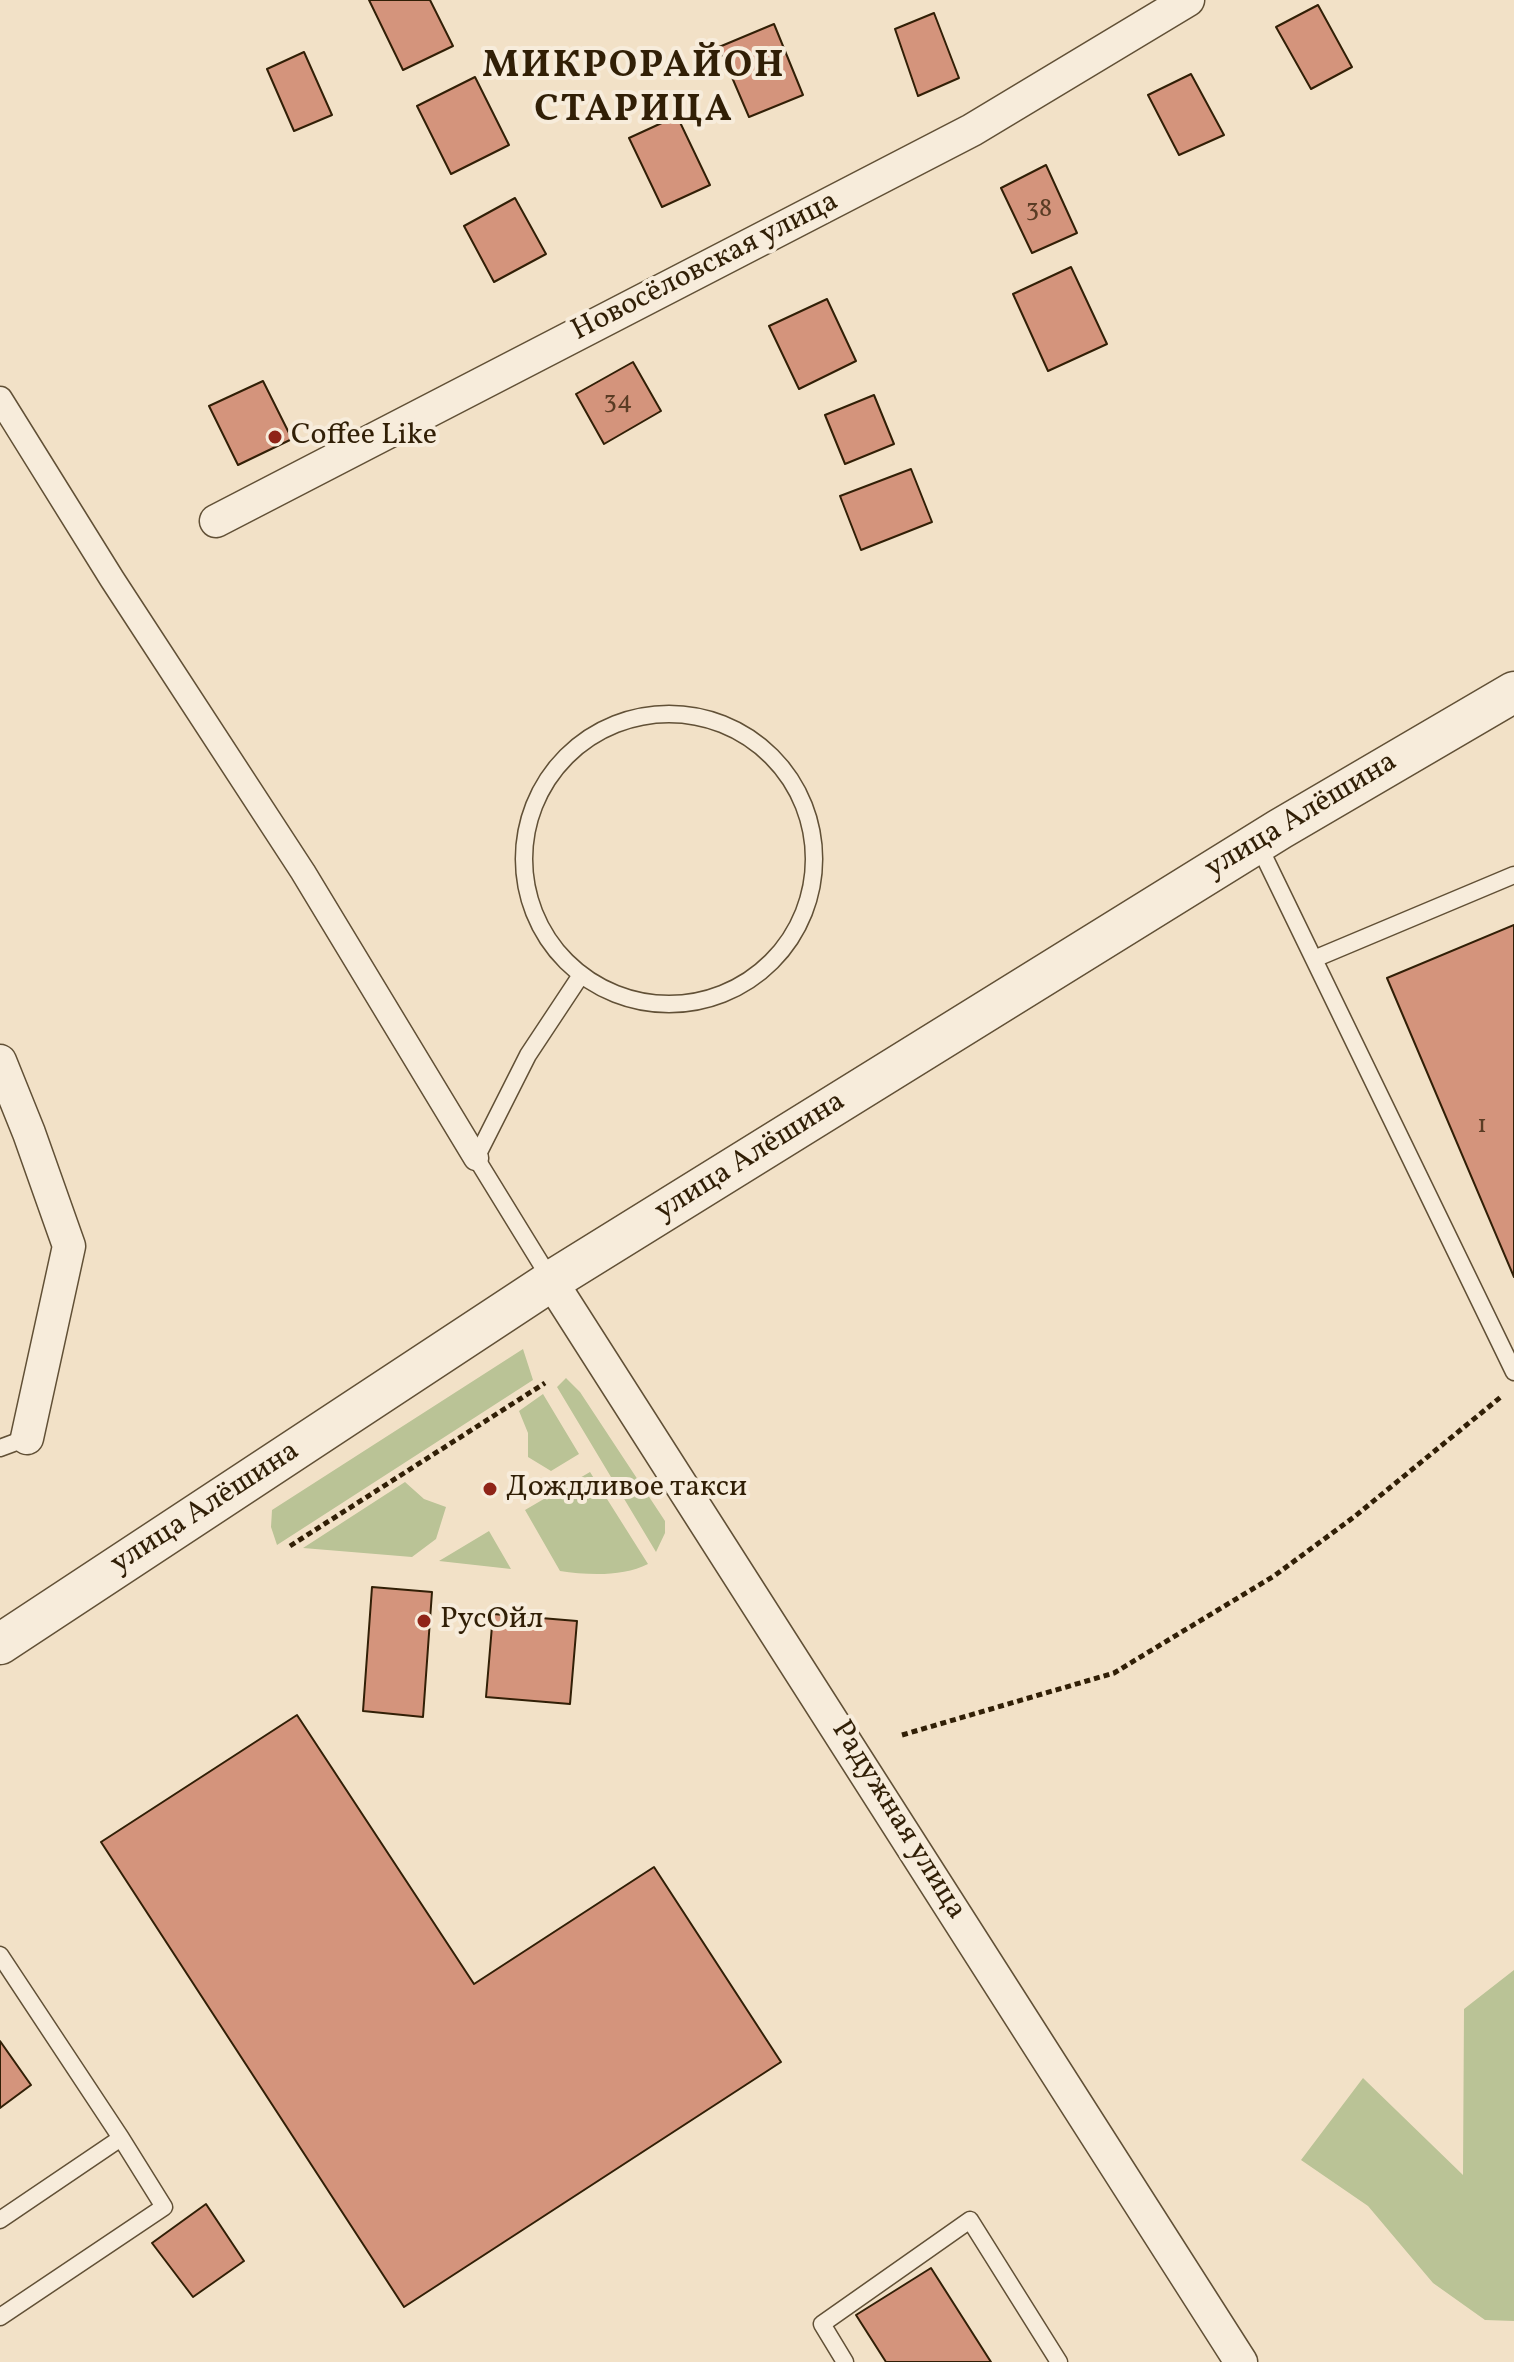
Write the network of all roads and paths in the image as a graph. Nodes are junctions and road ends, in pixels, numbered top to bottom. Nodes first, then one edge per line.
1 (1188, 0) edge
2 (0, 399) edge
3 (216, 521) dead end
4 (1514, 692) edge
5 (1257, 843) junction
6 (1514, 875) edge
7 (1314, 959) junction
8 (581, 975) junction
9 (0, 1061) edge
10 (476, 1158) junction
11 (551, 1281) junction
12 (1514, 1372) edge
13 (545, 1383) dead end
14 (1514, 1389) edge
15 (13, 1443) edge
16 (290, 1546) dead end
17 (0, 1644) edge
18 (902, 1735) dead end
19 (0, 1955) edge
20 (121, 2138) junction
21 (0, 2220) edge
22 (0, 2317) edge
23 (845, 2362) edge
24 (1059, 2362) edge
25 (1241, 2362) edge

1 - 3 street, Новосёловская улица
2 - 10 street
4 - 5 street, улица Алёшина
5 - 7 lane
5 - 11 street, улица Алёшина
6 - 7 lane
7 - 12 lane
8 - 8 lane
8 - 10 lane
9 - 15 street
10 - 11 lane
11 - 17 street, улица Алёшина
11 - 25 street, Радужная улица
13 - 16 path
14 - 18 path
19 - 20 lane
20 - 21 lane
20 - 22 lane
23 - 24 lane

